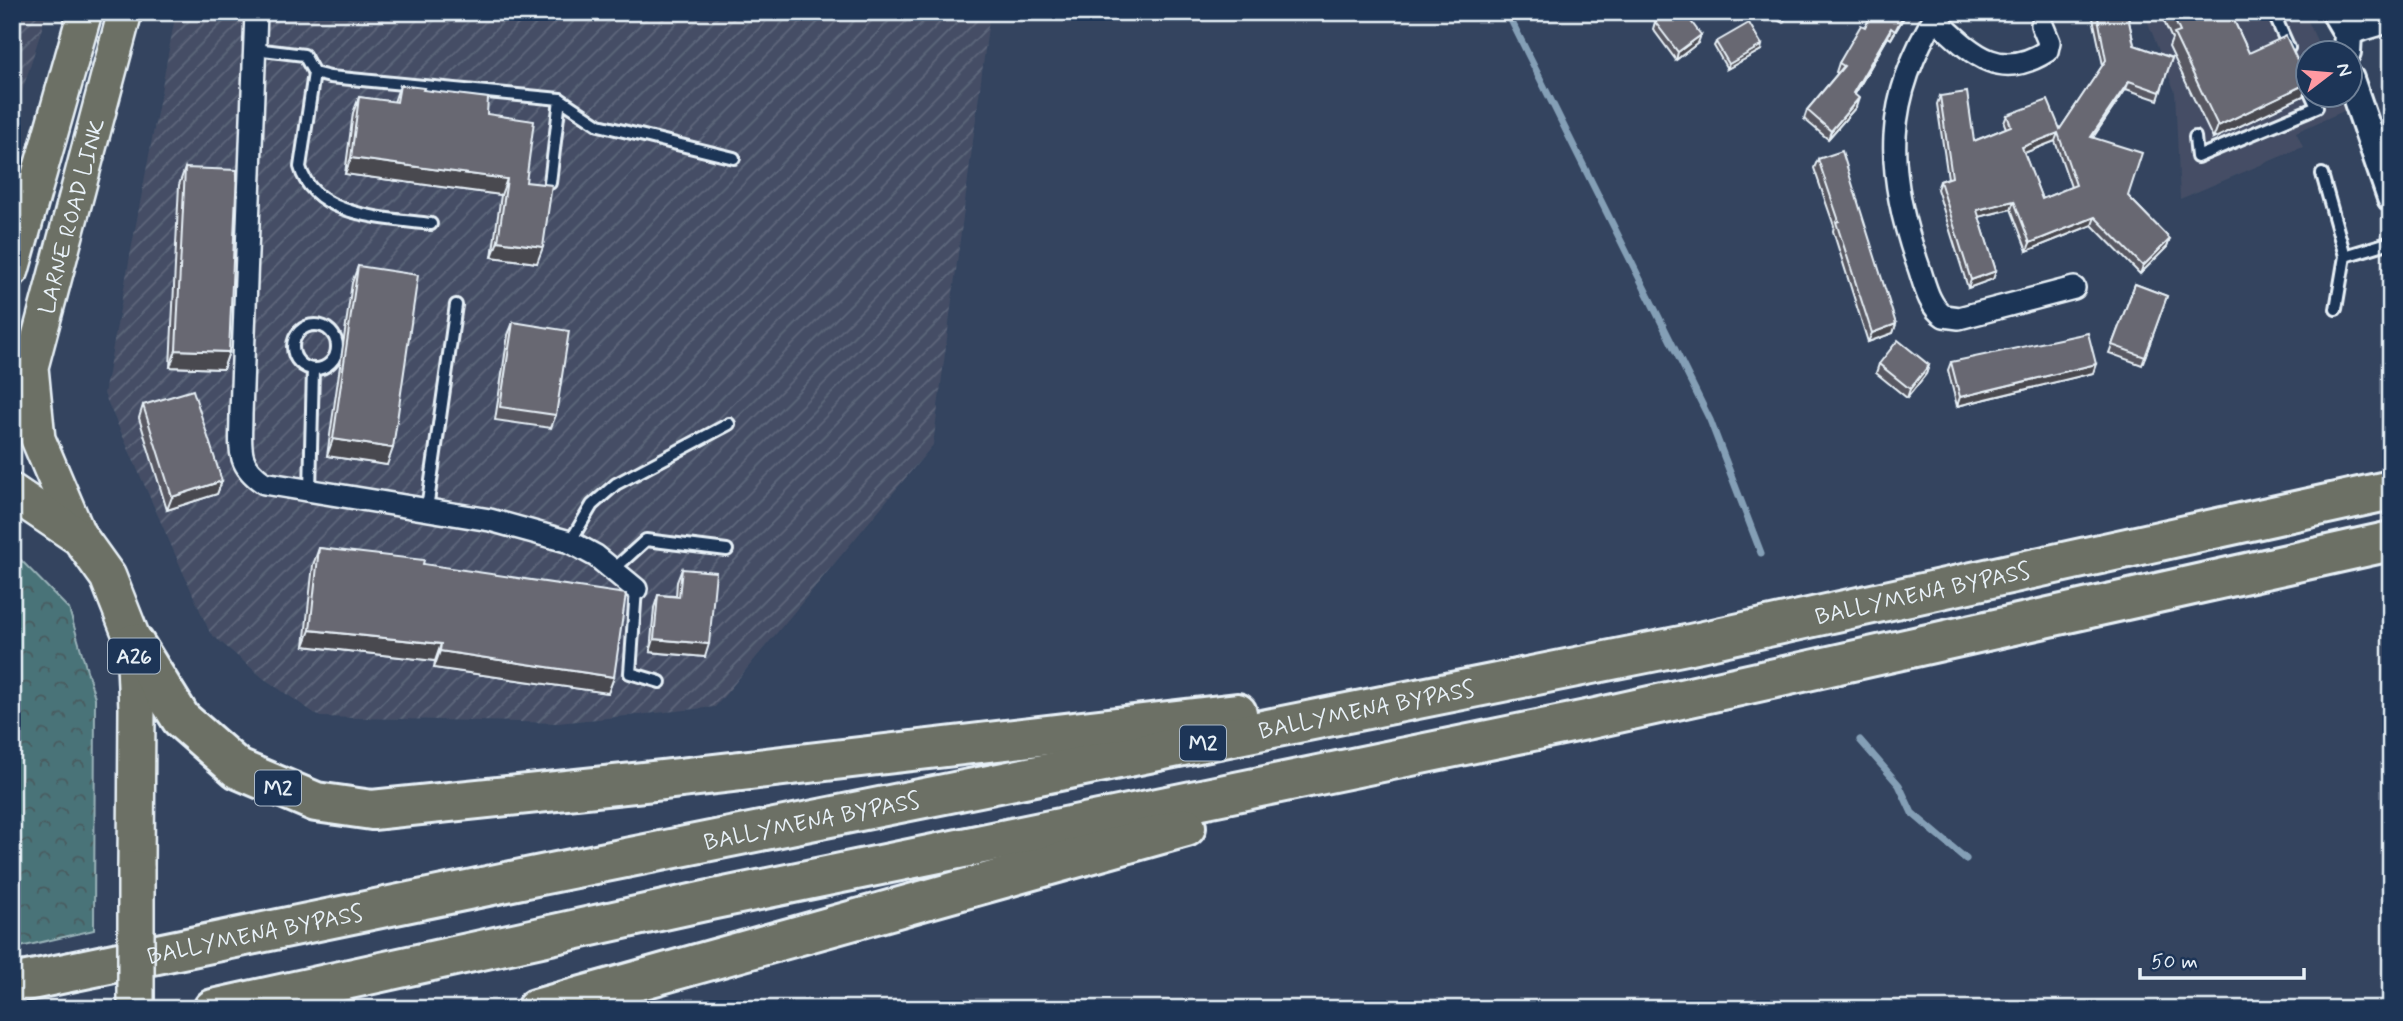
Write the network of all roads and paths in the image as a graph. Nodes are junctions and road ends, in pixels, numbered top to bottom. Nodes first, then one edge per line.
1 (85, 12) edge
2 (125, 12) edge
3 (256, 12) edge
4 (2273, 12) edge
5 (1936, 15) edge
6 (2391, 21) edge
7 (2042, 25) dead end
8 (2343, 33) edge
9 (255, 49) junction
10 (2293, 57) edge
11 (314, 73) junction
12 (560, 99) junction
13 (2315, 108) edge
14 (2360, 108) edge
15 (2195, 137) dead end
16 (734, 158) dead end
17 (2322, 174) dead end
18 (550, 183) edge
19 (2391, 198) edge
20 (431, 224) dead end
21 (2391, 242) edge
22 (2345, 256) junction
23 (12, 270) edge
24 (2074, 288) dead end
25 (456, 305) dead end
26 (2336, 309) dead end
27 (313, 369) junction
28 (729, 424) dead end
29 (2391, 490) edge
30 (310, 491) junction
31 (12, 492) edge
32 (427, 509) junction
33 (80, 538) junction
34 (2391, 541) edge
35 (570, 542) junction
36 (727, 550) dead end
37 (613, 570) junction
38 (636, 589) joint
39 (134, 643) junction
40 (1686, 645) junction
41 (1916, 648) junction
42 (660, 682) dead end
43 (12, 984) edge
44 (136, 1009) edge
45 (213, 1009) edge
46 (536, 1009) edge

1 - 23 main road, LARNE ROAD LINK
2 - 33 main road, LARNE ROAD LINK / A26
3 - 9 street
4 - 10 lane
5 - 7 street
5 - 24 street
6 - 8 street
9 - 11 lane
9 - 30 street
11 - 12 lane
11 - 20 lane
12 - 16 lane
12 - 18 lane
13 - 15 lane
14 - 19 street
17 - 22 lane
21 - 22 lane
22 - 26 lane
25 - 32 lane
27 - 27 lane
27 - 30 lane
28 - 35 lane
29 - 40 highway, BALLYMENA BYPASS / M2
30 - 32 street
31 - 33 highway, A26
32 - 35 street
33 - 39 highway, A26
34 - 41 highway, M2
35 - 37 street
36 - 37 lane
37 - 38 street
38 - 42 lane
39 - 40 highway, M2
39 - 44 highway, A26, bridge
40 - 43 highway, BALLYMENA BYPASS / M2
41 - 45 highway, M2
41 - 46 highway, M2

